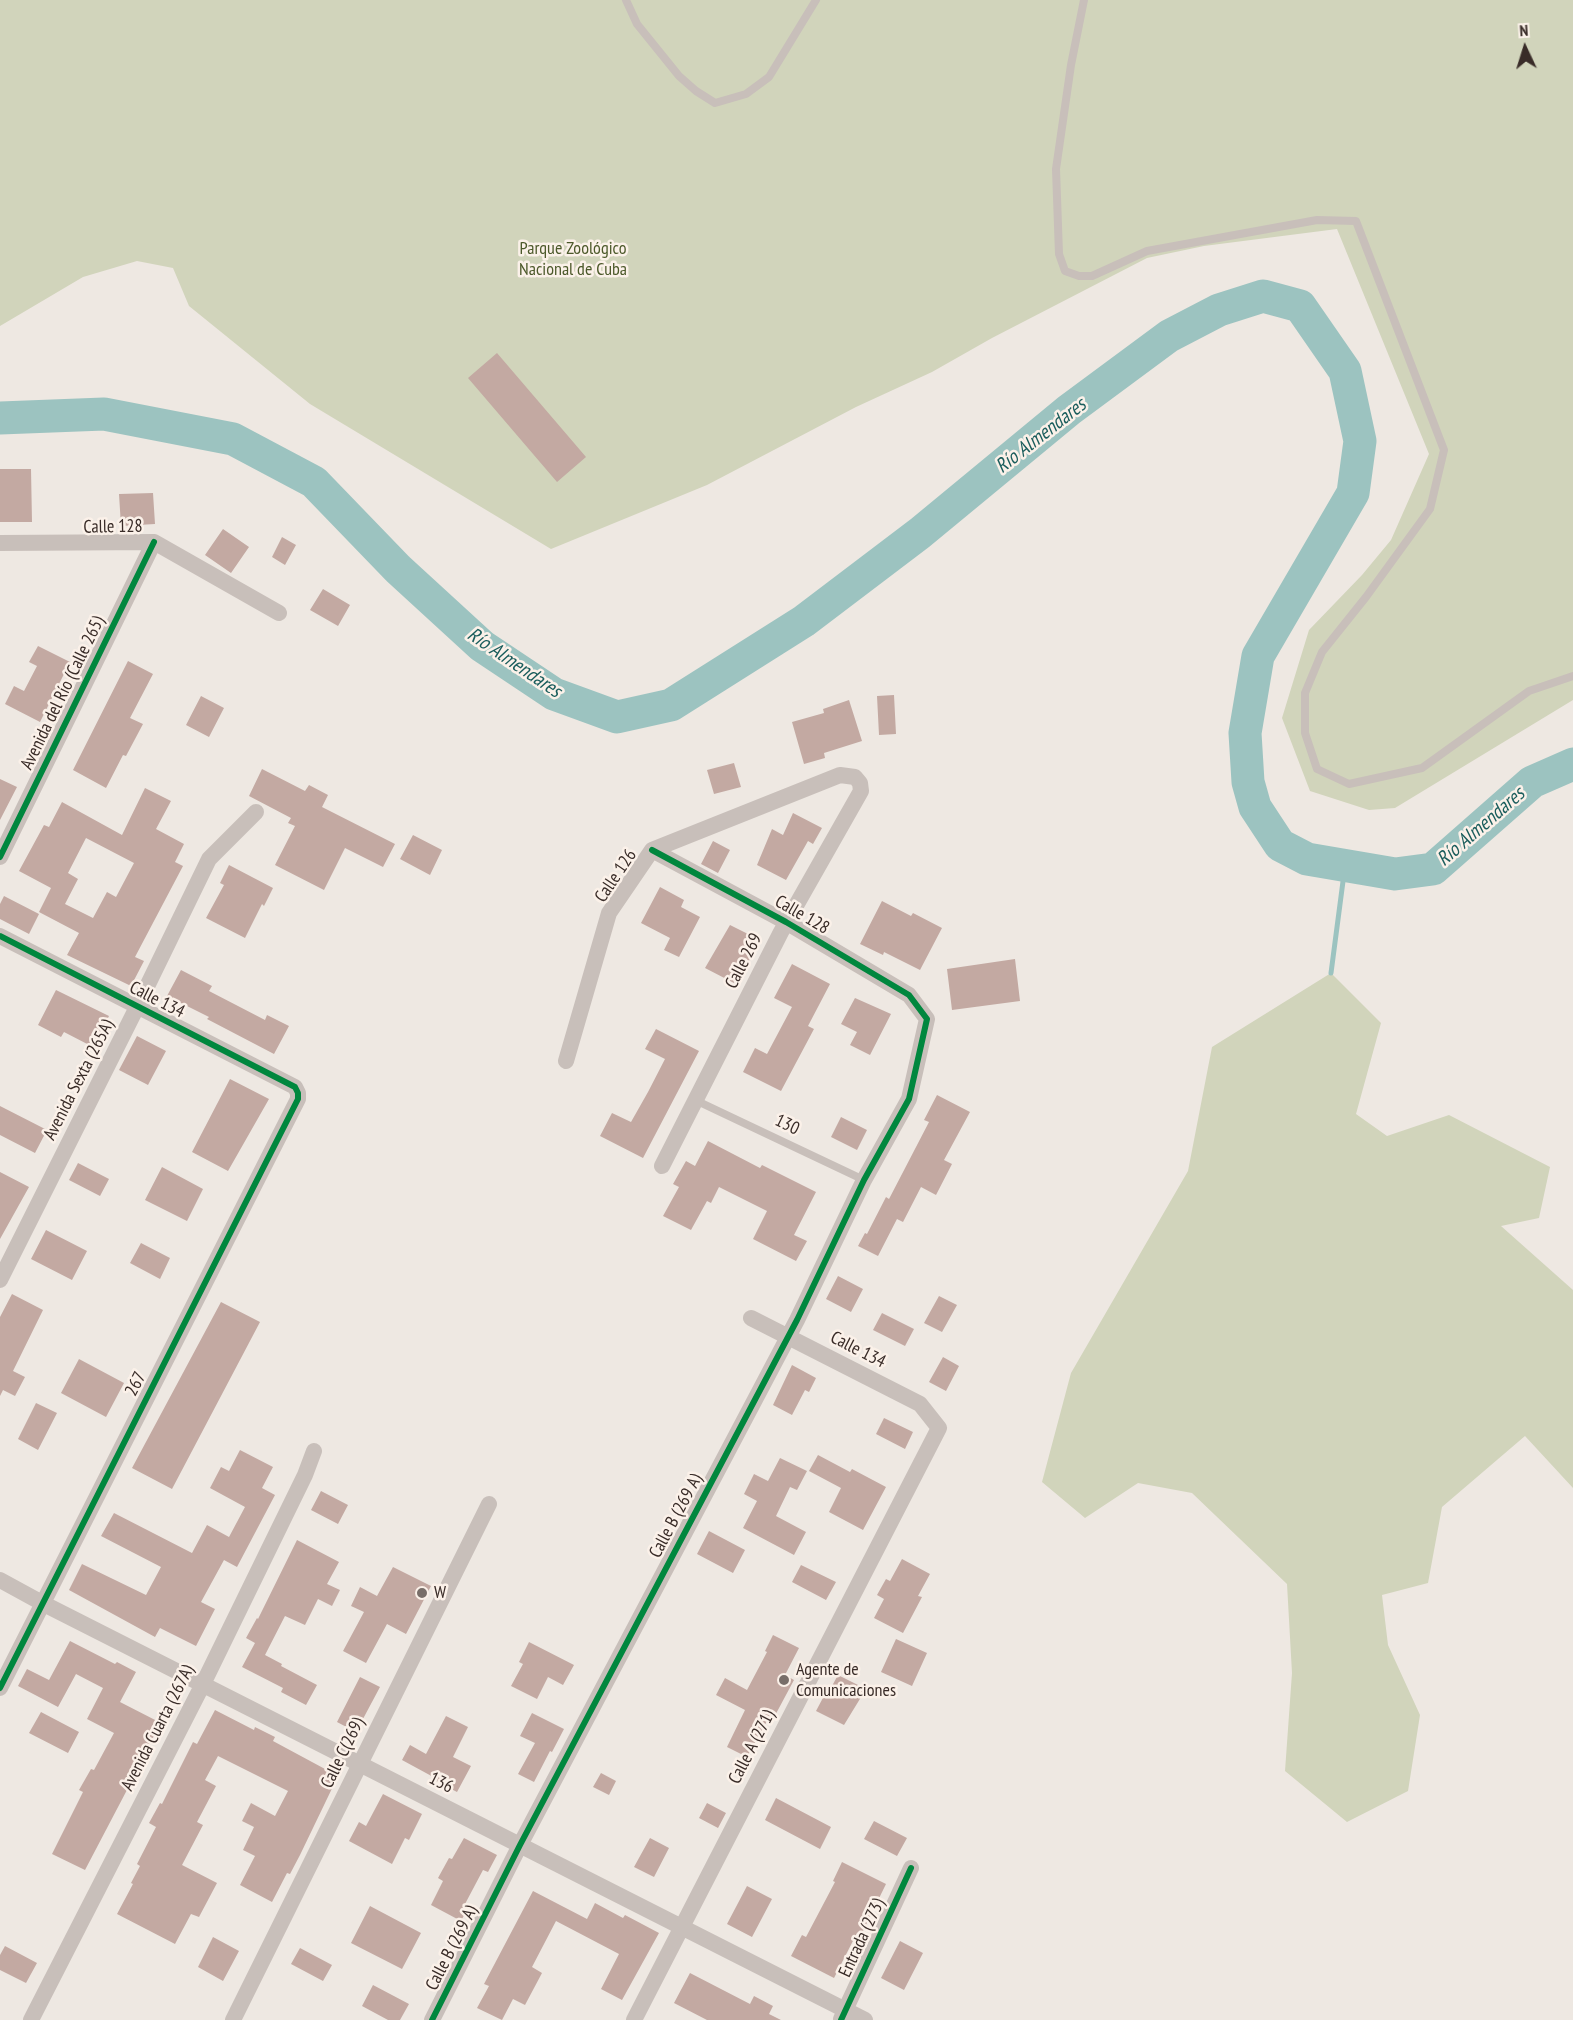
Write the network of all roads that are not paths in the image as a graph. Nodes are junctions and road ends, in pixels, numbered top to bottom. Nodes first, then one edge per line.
1 (626, 0) edge
2 (816, 0) edge
3 (1084, 0) edge
4 (154, 542) junction
5 (0, 543) edge
6 (279, 613) dead end
7 (1573, 676) edge
8 (855, 777) joint
9 (256, 812) dead end
10 (652, 850) junction
11 (0, 857) edge
12 (786, 922) junction
13 (0, 936) edge
14 (137, 1007) junction
15 (927, 1019) joint
16 (566, 1060) dead end
17 (298, 1093) joint
18 (696, 1100) junction
19 (662, 1167) dead end
20 (864, 1180) junction
21 (0, 1280) edge
22 (751, 1318) dead end
23 (787, 1335) junction
24 (939, 1428) joint
25 (314, 1451) dead end
26 (489, 1504) dead end
27 (0, 1580) edge
28 (44, 1604) junction
29 (203, 1684) junction
30 (0, 1688) edge
31 (359, 1763) junction
32 (520, 1845) junction
33 (911, 1868) dead end
34 (681, 1926) junction
35 (843, 2015) edge
36 (31, 2020) edge
37 (233, 2020) edge
38 (432, 2020) edge
39 (634, 2020) edge
40 (865, 2020) edge

1 - 2 lane
3 - 7 lane
4 - 5 street, Calle 128
4 - 6 street, Calle 128
4 - 11 street, Avenida del Río (Calle 265)
8 - 10 street, Calle 126
8 - 12 street, Calle 269
9 - 14 street, Avenida Sexta (265A)
10 - 12 street, Calle 128
10 - 16 street, Calle 126
12 - 15 street, Calle 128
12 - 18 street, Calle 269
13 - 14 street, Calle 134
14 - 17 street, Calle 134
14 - 21 street, Avenida Sexta (265A)
15 - 20 street, Calle B (269 A)
17 - 28 street, 267
18 - 19 street, Calle 269
18 - 20 lane, 130
20 - 23 street, Calle B (269 A)
22 - 23 street, Calle 134
23 - 24 street, Calle 134
23 - 32 street, Calle B (269 A)
24 - 34 street, Calle A (271)
25 - 29 street, Avenida Cuarta (267A)
26 - 31 street, Calle C(269)
27 - 28 street, 136
28 - 29 street, 136
28 - 30 street, 267
29 - 31 street, 136
29 - 36 street, Avenida Cuarta (267A)
31 - 32 street, 136
31 - 37 street, Calle C(269)
32 - 34 street, 136
32 - 38 street, Calle B (269 A)
33 - 35 street, Entrada (273)
34 - 35 street, 136
34 - 39 street, Calle A (271)
35 - 40 street, 136

